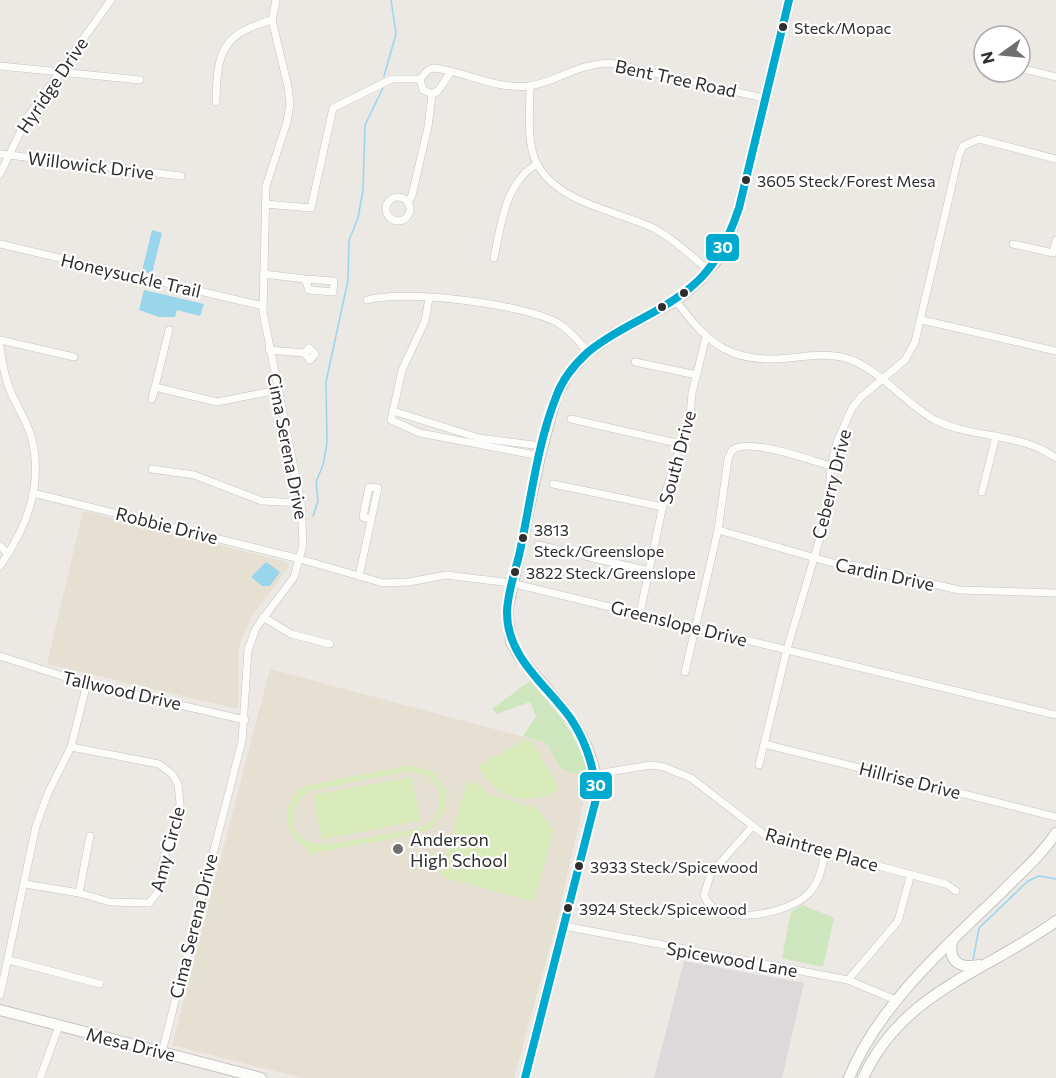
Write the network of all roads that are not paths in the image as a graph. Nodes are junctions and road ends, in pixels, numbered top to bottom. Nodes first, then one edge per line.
1 (111, 0) edge
2 (276, 0) edge
3 (789, 0) edge
4 (272, 20) junction
5 (0, 66) edge
6 (59, 70) junction
7 (1032, 71) edge
8 (450, 73) junction
9 (1056, 77) edge
10 (418, 79) junction
11 (140, 80) dead end
12 (530, 86) junction
13 (432, 94) junction
14 (764, 98) junction
15 (216, 102) dead end
16 (4, 154) edge
17 (1056, 159) edge
18 (537, 164) junction
19 (0, 174) edge
20 (181, 176) dead end
21 (408, 202) dead end
22 (265, 204) junction
23 (1056, 240) edge
24 (0, 244) edge
25 (1013, 244) dead end
26 (494, 258) dead end
27 (708, 270) junction
28 (263, 274) junction
29 (304, 279) dead end
30 (429, 298) junction
31 (367, 300) dead end
32 (676, 301) junction
33 (262, 306) junction
34 (922, 320) junction
35 (169, 330) dead end
36 (706, 337) junction
37 (0, 340) edge
38 (0, 346) edge
39 (269, 350) junction
40 (1056, 351) edge
41 (588, 352) junction
42 (304, 353) dead end
43 (74, 357) dead end
44 (635, 362) dead end
45 (697, 375) junction
46 (881, 380) junction
47 (155, 387) junction
48 (278, 390) junction
49 (152, 399) dead end
50 (393, 411) junction
51 (571, 419) dead end
52 (996, 436) junction
53 (681, 444) junction
54 (541, 451) junction
55 (1056, 458) edge
56 (831, 466) junction
57 (152, 469) dead end
58 (553, 484) dead end
59 (982, 492) dead end
60 (33, 493) junction
61 (301, 503) junction
62 (663, 507) junction
63 (371, 519) dead end
64 (718, 530) junction
65 (538, 545) dead end
66 (0, 546) edge
67 (8, 554) junction
68 (812, 556) junction
69 (300, 559) junction
70 (0, 566) edge
71 (649, 571) junction
72 (359, 576) junction
73 (511, 583) junction
74 (1056, 593) edge
75 (640, 614) junction
76 (263, 617) junction
77 (695, 628) junction
78 (330, 644) dead end
79 (787, 649) junction
80 (0, 656) edge
81 (685, 672) dead end
82 (87, 683) junction
83 (1056, 715) edge
84 (245, 720) junction
85 (764, 744) junction
86 (71, 747) junction
87 (759, 765) dead end
88 (596, 774) junction
89 (1056, 817) edge
90 (752, 827) junction
91 (1056, 833) edge
92 (90, 837) dead end
93 (825, 853) junction
94 (911, 874) junction
95 (25, 884) junction
96 (956, 891) dead end
97 (79, 893) junction
98 (1056, 921) edge
99 (564, 926) junction
100 (952, 941) junction
101 (9, 960) junction
102 (985, 964) junction
103 (848, 980) junction
104 (100, 984) dead end
105 (0, 994) edge
106 (926, 1000) junction
107 (898, 1001) junction
108 (0, 1010) edge
109 (907, 1016) junction
110 (59, 1026) junction
111 (162, 1052) junction
112 (873, 1058) junction
113 (40, 1078) edge
114 (261, 1078) edge
115 (525, 1078) edge
116 (849, 1078) edge
117 (863, 1078) edge

1 - 6 street, Hyridge Drive
2 - 4 street, Cima Serena Drive
3 - 14 street
4 - 15 street
4 - 22 street, Cima Serena Drive
5 - 6 street
6 - 11 street
6 - 16 street, Hyridge Drive
7 - 9 street
8 - 10 street, Bent Tree Road
8 - 12 street, Bent Tree Road
8 - 13 street
10 - 13 street
10 - 22 street
12 - 14 street, Bent Tree Road
12 - 18 street
13 - 21 street
14 - 27 street
16 - 19 street, Hyridge Drive
16 - 20 street, Willowick Drive
17 - 34 street, Ceberry Drive
18 - 26 street
18 - 27 street
22 - 28 street, Cima Serena Drive
23 - 25 street
24 - 33 street, Honeysuckle Trail
27 - 32 street
28 - 29 street
28 - 33 street, Cima Serena Drive
30 - 31 street
30 - 41 street
30 - 50 street
32 - 36 street
32 - 41 street
33 - 39 street, Cima Serena Drive
34 - 40 street
34 - 46 street, Ceberry Drive
35 - 47 street
36 - 45 street, South Drive
36 - 46 street
37 - 43 street
38 - 60 street
39 - 42 street
39 - 48 street, Cima Serena Drive
41 - 54 street
44 - 45 street
45 - 53 street, South Drive
46 - 52 street
46 - 56 street, Ceberry Drive
47 - 48 street
47 - 49 street
48 - 61 street, Cima Serena Drive
50 - 54 street
50 - 54 street
51 - 53 street
52 - 55 street
52 - 59 street
53 - 62 street, South Drive
54 - 73 street
56 - 64 street
56 - 68 street, Ceberry Drive
57 - 61 street
58 - 62 street
60 - 67 street
60 - 69 street, Robbie Drive
61 - 69 street, Cima Serena Drive
62 - 71 street, South Drive
63 - 72 street
64 - 68 street, Cardin Drive
64 - 77 street
65 - 71 street
66 - 67 street
67 - 70 street
68 - 74 street, Cardin Drive
68 - 79 street, Ceberry Drive
69 - 72 street, Greenslope Drive
69 - 76 street, Cima Serena Drive
71 - 75 street, South Drive
72 - 73 street, Greenslope Drive
73 - 75 street, Greenslope Drive
73 - 88 street
75 - 77 street, Greenslope Drive
76 - 78 street
76 - 84 street, Cima Serena Drive
77 - 79 street, Greenslope Drive
77 - 81 street
79 - 83 street, Greenslope Drive
79 - 85 street, Ceberry Drive
80 - 82 street, Tallwood Drive
82 - 84 street, Tallwood Drive
82 - 86 street
84 - 111 street, Cima Serena Drive
85 - 87 street, Ceberry Drive
85 - 89 street, Hillrise Drive
86 - 95 street
86 - 97 street, Amy Circle
88 - 90 street, Raintree Place
88 - 99 street
90 - 93 street, Raintree Place
90 - 93 street
91 - 100 street
92 - 97 street
93 - 94 street, Raintree Place
94 - 96 street, Raintree Place
94 - 103 street
95 - 97 street, Amy Circle
95 - 101 street
98 - 102 street
99 - 103 street, Spicewood Lane
99 - 115 street
100 - 102 street
100 - 107 street
101 - 104 street
101 - 105 street
102 - 106 street
103 - 107 street, Spicewood Lane
106 - 107 street
106 - 109 street
107 - 109 street
107 - 112 street
107 - 116 street
108 - 110 street, Mesa Drive
109 - 112 street
110 - 111 street, Mesa Drive
110 - 113 street
111 - 114 street, Mesa Drive
112 - 117 street

